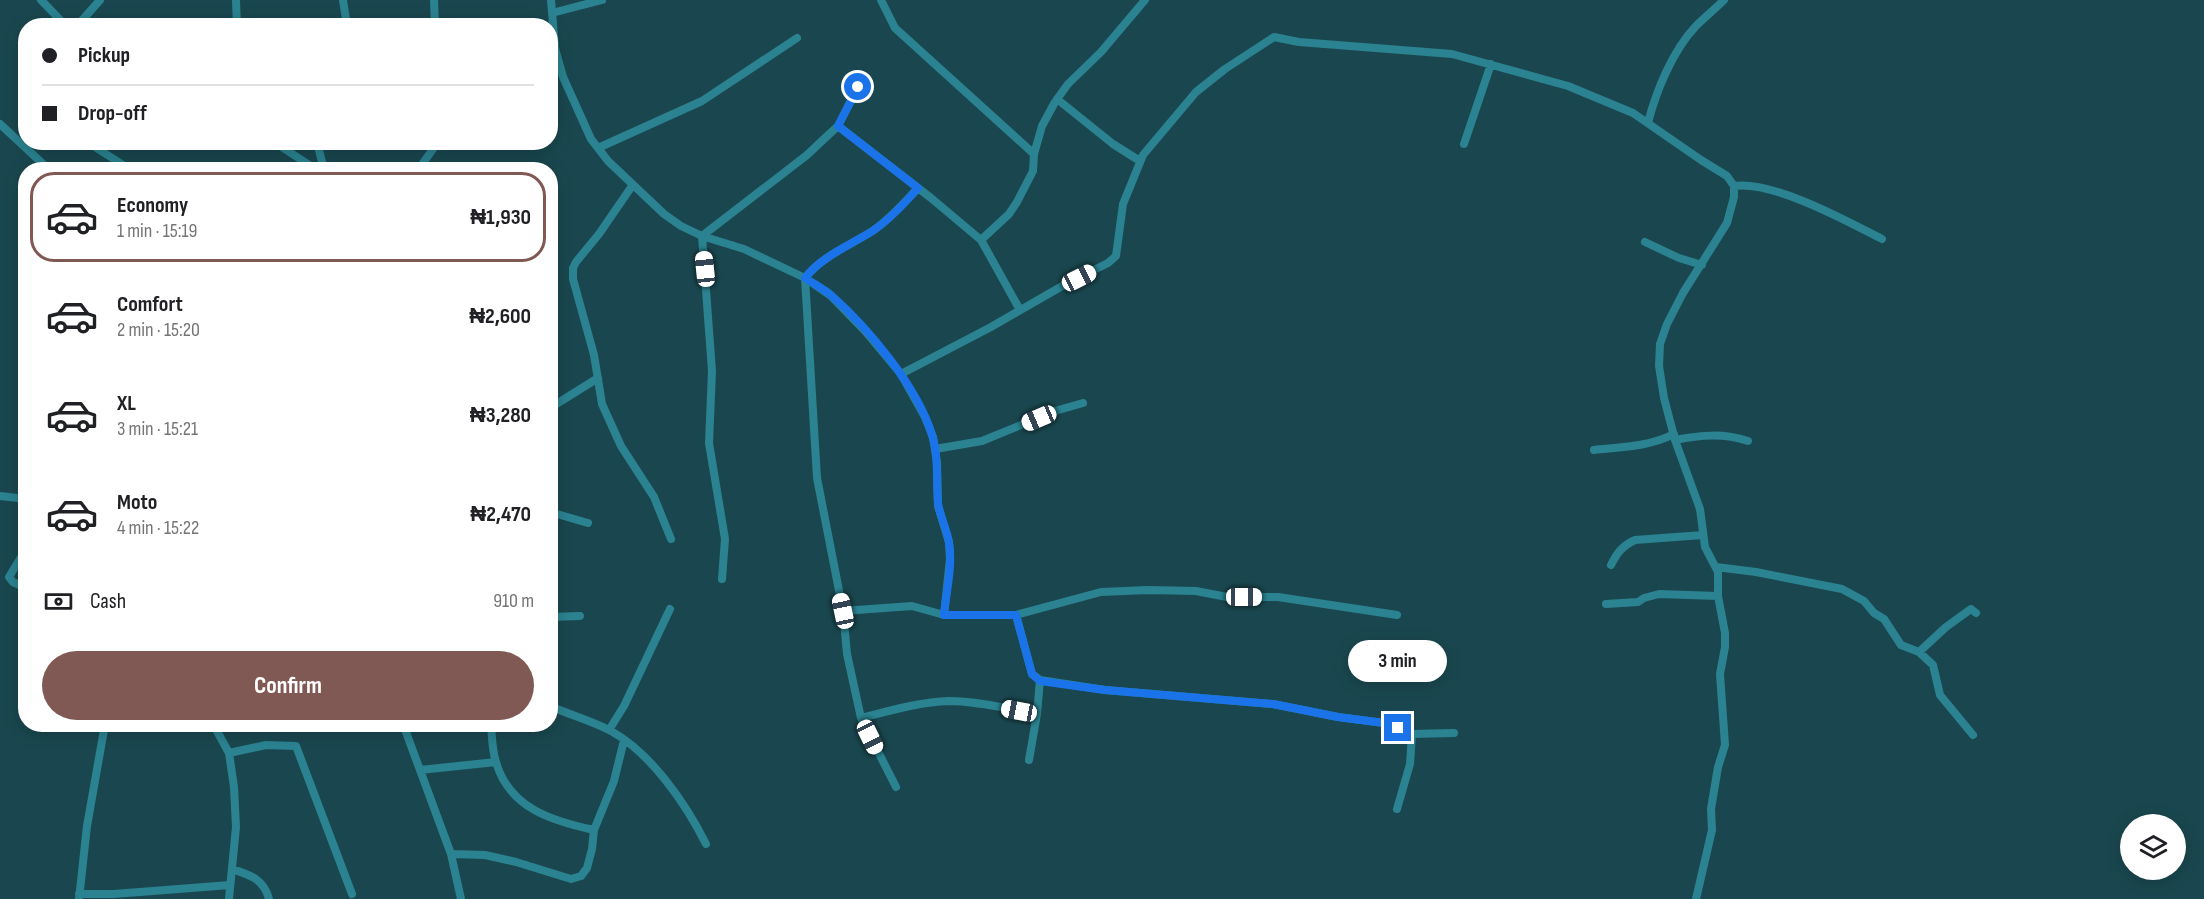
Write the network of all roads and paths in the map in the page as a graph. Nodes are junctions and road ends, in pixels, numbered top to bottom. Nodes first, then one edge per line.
1 (41, 0) edge
2 (100, 0) edge
3 (236, 0) edge
4 (343, 0) edge
5 (434, 0) edge
6 (551, 0) edge
7 (602, 0) edge
8 (881, 0) edge
9 (1145, 0) edge
10 (1724, 0) edge
11 (552, 13) junction
12 (58, 18) edge
13 (84, 18) edge
14 (237, 18) edge
15 (346, 18) edge
16 (435, 18) edge
17 (552, 18) edge
18 (797, 38) dead end
19 (558, 59) edge
20 (1491, 64) junction
21 (858, 87) dead end
22 (1057, 99) junction
23 (1648, 123) junction
24 (0, 124) edge
25 (838, 126) junction
26 (18, 141) edge
27 (1464, 144) dead end
28 (598, 148) junction
29 (28, 150) edge
30 (100, 150) edge
31 (286, 150) edge
32 (1034, 154) junction
33 (1140, 161) junction
34 (41, 162) edge
35 (118, 162) edge
36 (305, 162) edge
37 (632, 186) junction
38 (1734, 186) junction
39 (918, 188) junction
40 (702, 236) junction
41 (1882, 239) dead end
42 (981, 240) junction
43 (1645, 242) dead end
44 (1702, 265) junction
45 (805, 278) junction
46 (1020, 310) junction
47 (901, 374) junction
48 (598, 378) junction
49 (558, 403) edge
50 (1083, 403) dead end
51 (1675, 437) junction
52 (1748, 441) dead end
53 (934, 449) junction
54 (1594, 450) dead end
55 (0, 496) edge
56 (18, 496) edge
57 (558, 514) edge
58 (588, 523) dead end
59 (1703, 535) junction
60 (671, 539) dead end
61 (18, 562) edge
62 (1611, 566) dead end
63 (1716, 567) junction
64 (722, 579) dead end
65 (18, 584) edge
66 (1718, 596) junction
67 (1606, 604) dead end
68 (670, 609) dead end
69 (843, 611) junction
70 (1976, 613) dead end
71 (944, 615) junction
72 (1016, 615) junction
73 (1397, 615) dead end
74 (580, 616) dead end
75 (558, 617) edge
76 (1919, 652) junction
77 (1040, 681) junction
78 (558, 709) edge
79 (1037, 714) junction
80 (861, 718) junction
81 (609, 730) junction
82 (104, 732) edge
83 (217, 732) edge
84 (406, 732) edge
85 (492, 732) edge
86 (1454, 733) dead end
87 (1412, 734) junction
88 (1973, 735) dead end
89 (624, 740) junction
90 (229, 753) junction
91 (1029, 760) dead end
92 (496, 762) junction
93 (420, 770) junction
94 (896, 787) dead end
95 (1397, 809) dead end
96 (594, 830) junction
97 (706, 844) dead end
98 (451, 854) junction
99 (232, 868) junction
100 (230, 885) junction
101 (352, 894) dead end
102 (79, 897) edge
103 (229, 899) edge
104 (269, 899) edge
105 (461, 899) edge
106 (1696, 899) edge

1 - 12 street
2 - 13 street
3 - 14 street
4 - 15 street
5 - 16 street
6 - 11 street
7 - 11 street
8 - 32 street
9 - 22 street
10 - 23 street
11 - 17 street
18 - 28 street
19 - 28 street
20 - 23 street
20 - 27 street
20 - 33 street
21 - 25 street
22 - 32 street
22 - 33 street
23 - 38 street
24 - 26 street
25 - 39 street
25 - 40 street
28 - 37 street
29 - 34 street
30 - 35 street
31 - 36 street
32 - 42 street
33 - 46 street
37 - 40 street
37 - 48 street
38 - 41 street
38 - 44 street
39 - 42 street
39 - 45 street
40 - 45 street
40 - 64 street
42 - 46 street
43 - 44 street
44 - 51 street
45 - 47 street
45 - 69 street
46 - 47 street
47 - 53 street
48 - 49 street
48 - 60 street
50 - 53 street
51 - 52 street
51 - 54 street
51 - 59 street
53 - 71 street
55 - 56 street
57 - 58 street
59 - 62 street
59 - 63 street
61 - 65 street
63 - 66 street
63 - 76 street
66 - 67 street
66 - 106 street
68 - 81 street
69 - 71 street
69 - 80 street
70 - 76 street
71 - 72 street
72 - 73 street
72 - 77 street
74 - 75 street
76 - 88 street
77 - 79 street
77 - 87 street
78 - 81 street
79 - 80 street
79 - 91 street
80 - 94 street
81 - 89 street
82 - 102 street
83 - 90 street
84 - 93 street
85 - 92 street
86 - 87 street
87 - 95 street
89 - 96 street
89 - 97 street
90 - 99 street
90 - 101 street
92 - 93 street
92 - 96 street
93 - 98 street
96 - 98 street
98 - 105 street
99 - 100 street
99 - 104 street
100 - 102 street
100 - 103 street

